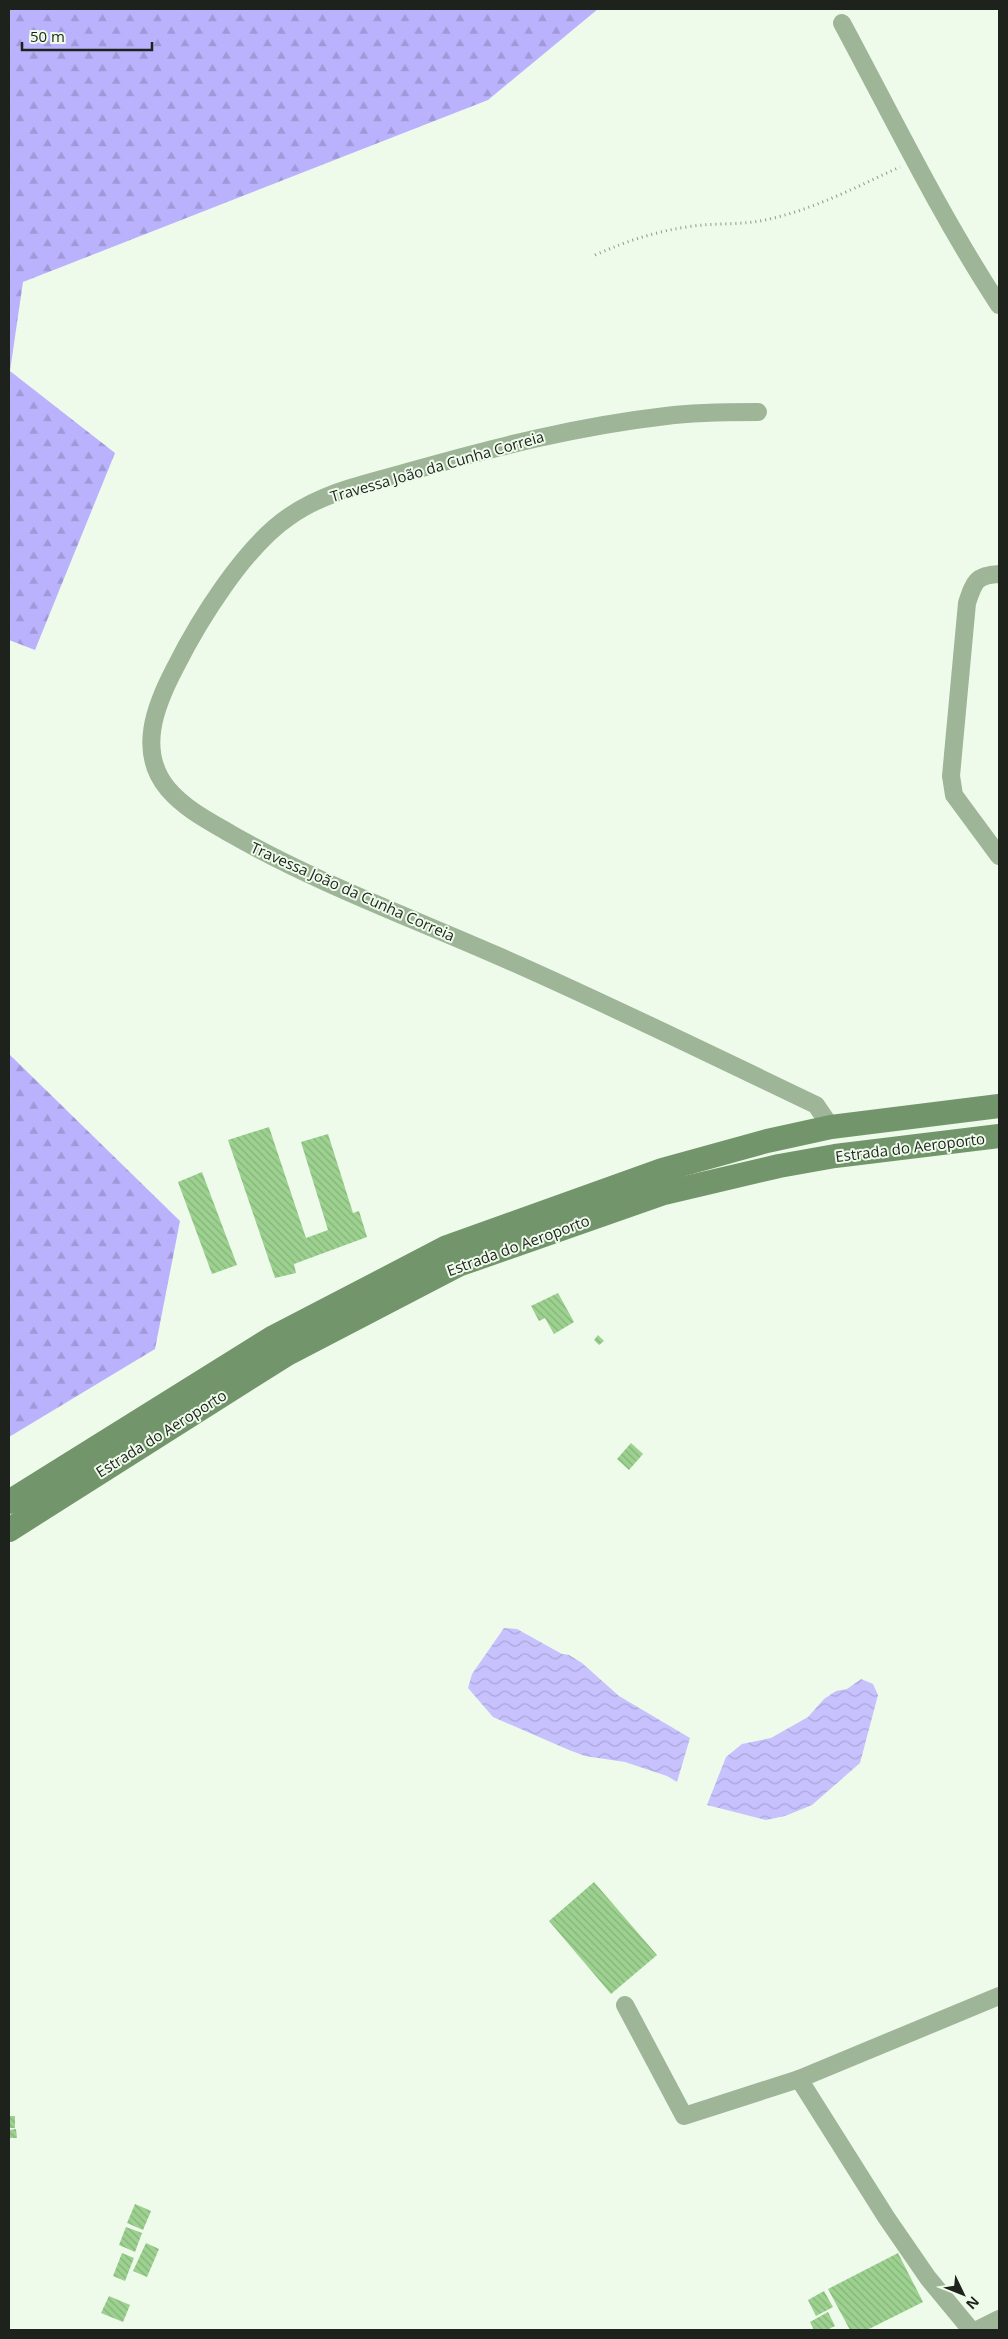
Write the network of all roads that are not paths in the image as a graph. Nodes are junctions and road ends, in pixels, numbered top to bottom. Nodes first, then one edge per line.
1 (842, 23) dead end
2 (999, 304) edge
3 (758, 412) dead end
4 (999, 574) edge
5 (999, 856) edge
6 (999, 1106) edge
7 (831, 1127) junction
8 (999, 1136) edge
9 (9, 1502) edge
10 (9, 1530) edge
11 (999, 1996) edge
12 (625, 2005) dead end
13 (799, 2079) junction
14 (999, 2319) edge
15 (971, 2330) edge
16 (977, 2330) edge

1 - 2 street
3 - 7 street, Travessa João da Cunha Correia
4 - 5 street
6 - 7 main road, Estrada do Aeroporto
7 - 9 main road, Estrada do Aeroporto
8 - 10 main road, Estrada do Aeroporto
11 - 13 street
12 - 13 street
13 - 15 street
14 - 16 street

